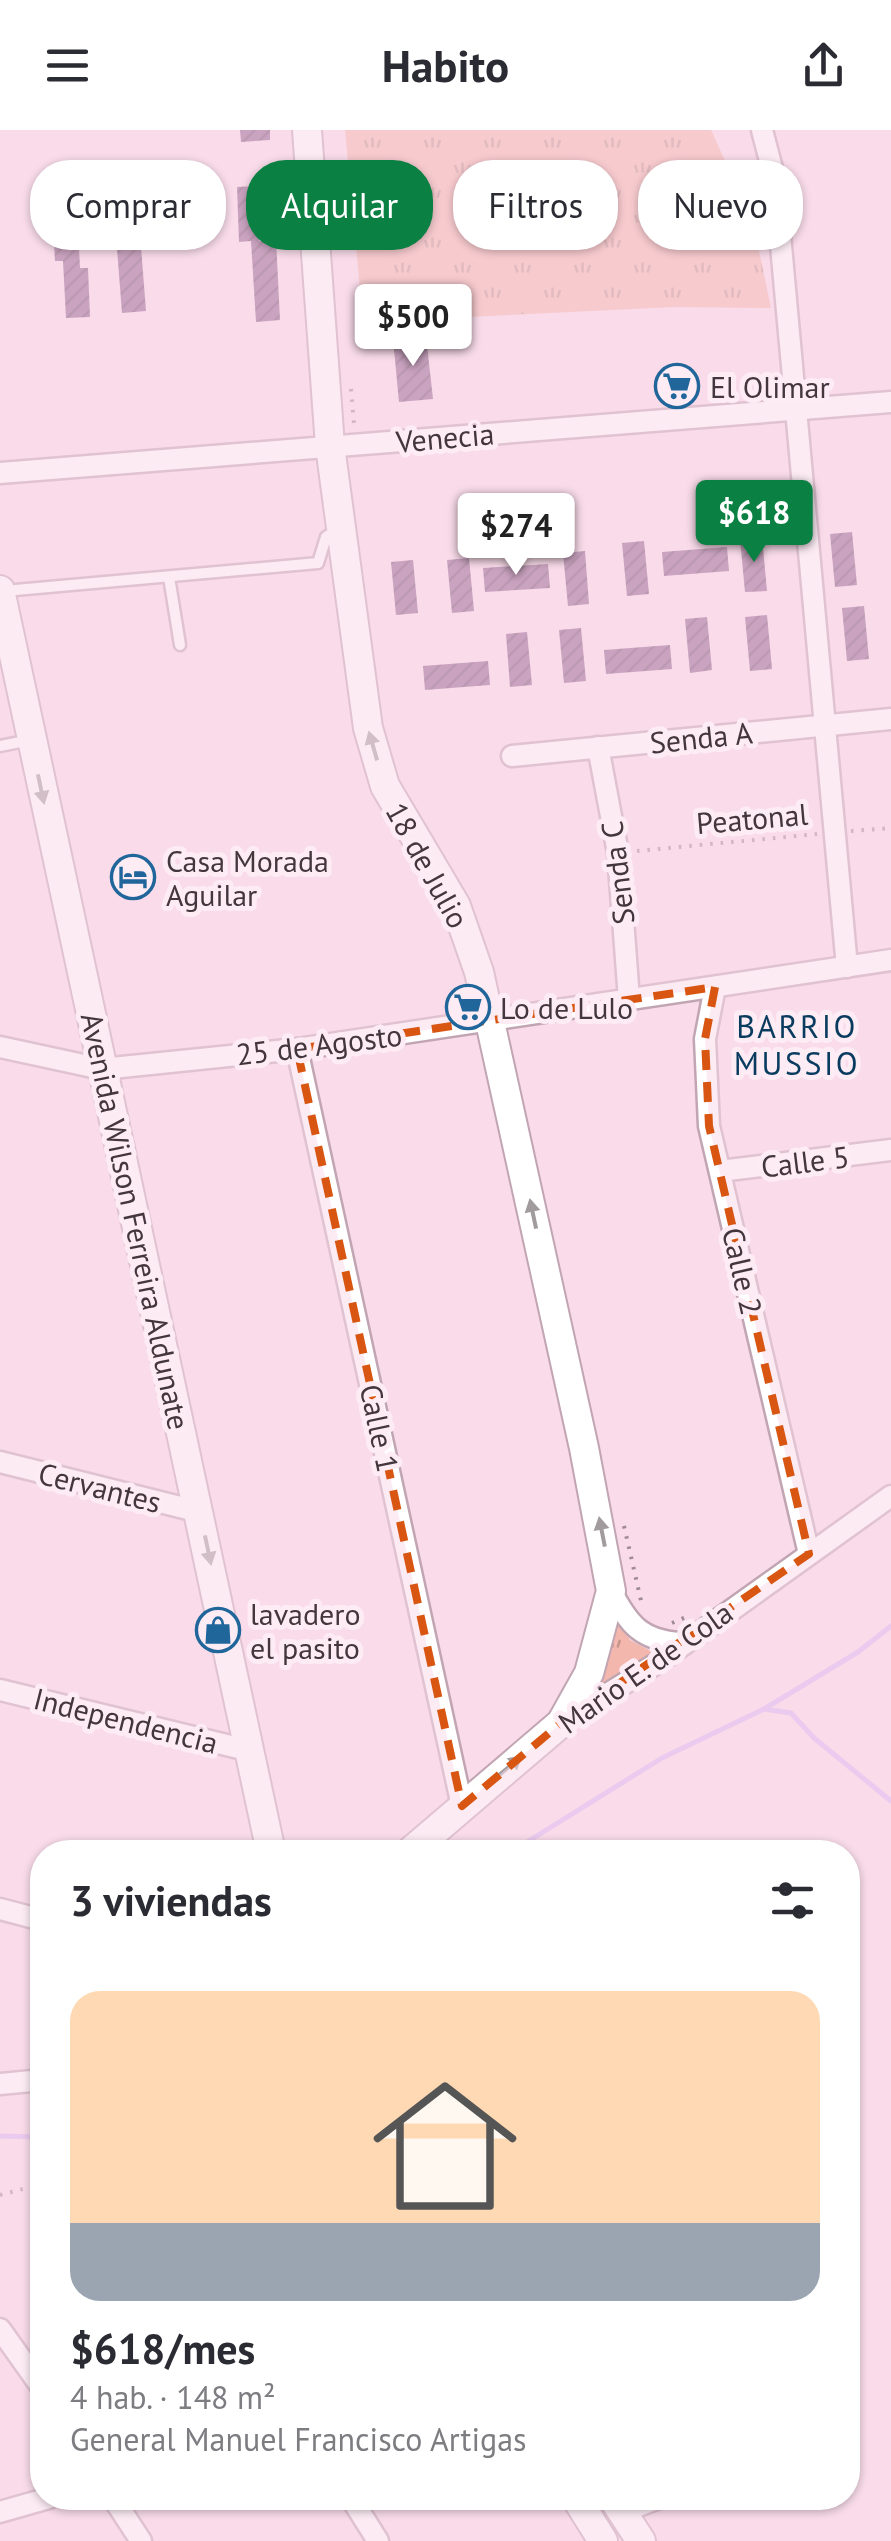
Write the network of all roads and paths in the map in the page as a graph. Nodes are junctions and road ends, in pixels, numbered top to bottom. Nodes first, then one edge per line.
1 (307, 130) edge
2 (762, 130) edge
3 (891, 402) edge
4 (798, 409) junction
5 (330, 446) junction
6 (0, 473) edge
7 (340, 528) junction
8 (169, 578) junction
9 (0, 591) edge
10 (180, 645) dead end
11 (891, 718) edge
12 (826, 724) junction
13 (30, 740) junction
14 (0, 746) edge
15 (598, 747) junction
16 (512, 756) dead end
17 (891, 828) edge
18 (835, 833) junction
19 (618, 852) junction
20 (891, 960) edge
21 (847, 967) junction
22 (715, 987) junction
23 (629, 999) junction
24 (490, 1019) junction
25 (0, 1047) edge
26 (298, 1049) junction
27 (102, 1070) junction
28 (891, 1150) edge
29 (720, 1171) junction
30 (0, 1462) edge
31 (891, 1496) edge
32 (200, 1512) junction
33 (809, 1554) junction
34 (611, 1591) junction
35 (680, 1643) junction
36 (0, 1690) edge
37 (561, 1723) junction
38 (251, 1751) junction
39 (462, 1806) junction
40 (269, 1840) edge
41 (424, 1840) edge
42 (0, 1909) edge
43 (30, 1917) edge
44 (30, 2081) edge
45 (0, 2084) edge
46 (30, 2187) edge
47 (0, 2195) edge
48 (0, 2329) edge
49 (30, 2371) edge
50 (30, 2504) edge
51 (121, 2510) edge
52 (359, 2510) edge
53 (584, 2510) edge
54 (621, 2510) edge
55 (0, 2512) edge
56 (141, 2541) edge
57 (378, 2541) edge
58 (604, 2541) edge
59 (641, 2541) edge

1 - 5 street, 18 de Julio
2 - 4 street
3 - 4 street, Venecia
4 - 5 street, Venecia
4 - 12 street
5 - 6 street, Venecia
5 - 7 street, 18 de Julio
7 - 8 lane
24 -> 7 street, 18 de Julio
8 - 9 lane
8 - 10 lane
9 - 13 street, Avenida Wilson Ferreira Aldunate
11 - 12 street, Senda A
12 - 15 street, Senda A
12 - 18 street
13 - 14 lane
13 -> 27 street, Avenida Wilson Ferreira Aldunate
15 - 16 street, Senda A
15 - 19 street, Senda C
17 - 18 path, Peatonal
18 - 19 path, Peatonal
18 - 21 street
19 - 23 street, Senda C
20 - 21 street, 25 de Agosto
21 - 22 street, 25 de Agosto
22 - 23 street, 25 de Agosto
22 - 29 street, Calle 2
23 - 24 street, 25 de Agosto
24 - 26 street, 25 de Agosto
34 -> 24 street, 18 de Julio
25 - 27 street, 25 de Agosto
26 - 27 street, 25 de Agosto
26 - 39 street, Calle 1
27 - 32 street, Avenida Wilson Ferreira Aldunate
28 - 29 street, Calle 5
29 - 33 street, Calle 2
30 - 32 street, Cervantes
31 - 33 street, Mario E. de Cola
32 -> 38 street, Avenida Wilson Ferreira Aldunate
33 - 35 street, Mario E. de Cola
34 - 35 street, 18 de Julio
34 - 37 street, 18 de Julio
35 - 37 street, Mario E. de Cola
36 - 38 street, Independencia
39 -> 37 street, Mario E. de Cola
38 - 40 street, Avenida Wilson Ferreira Aldunate
39 - 41 street, Mario E. de Cola
42 - 43 street
44 - 45 street
46 - 47 path
48 - 49 street
50 - 55 street
51 - 56 street
52 - 57 street
53 - 58 street
54 - 59 street

